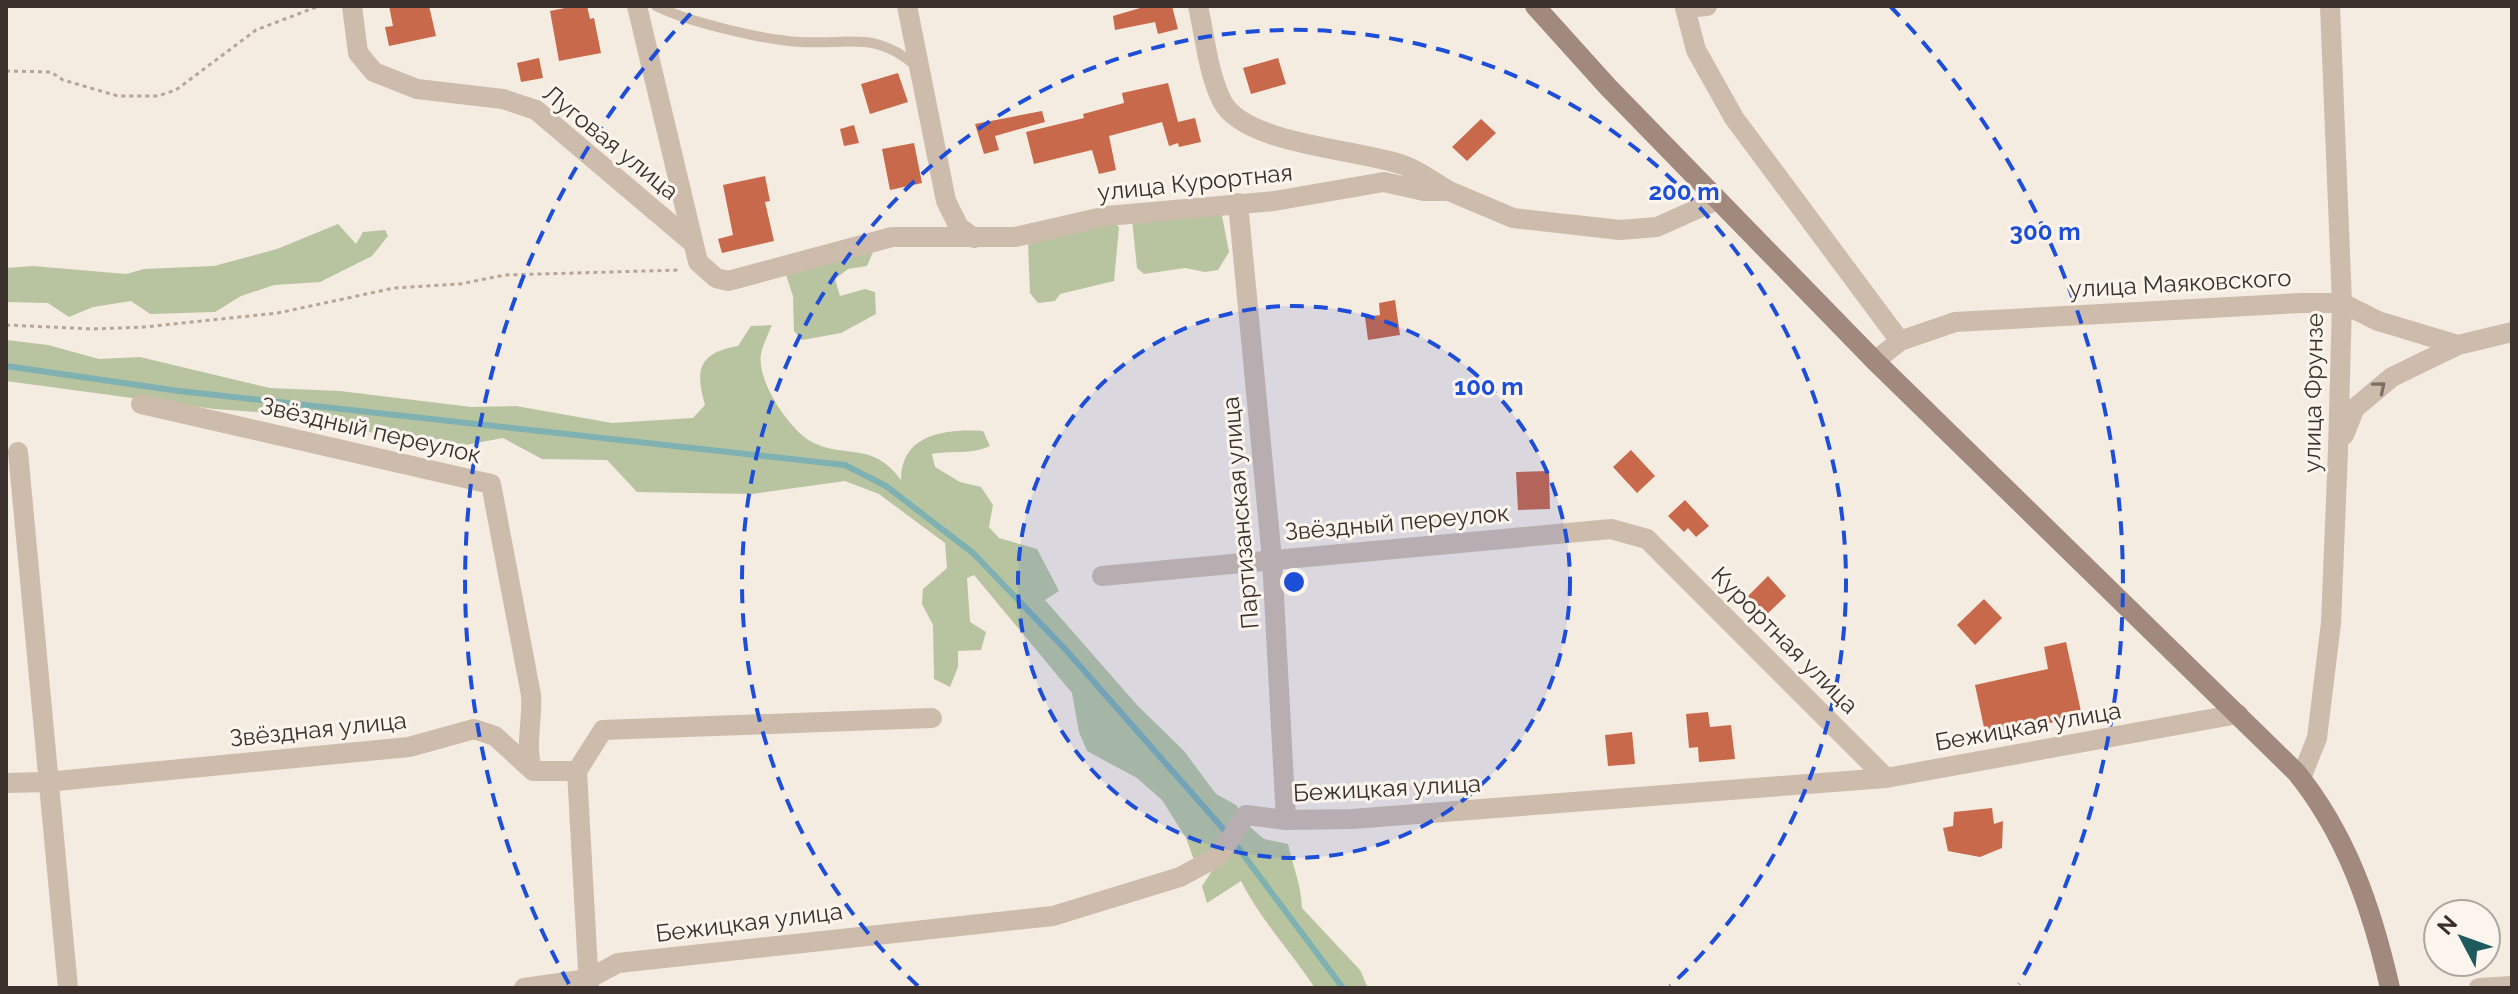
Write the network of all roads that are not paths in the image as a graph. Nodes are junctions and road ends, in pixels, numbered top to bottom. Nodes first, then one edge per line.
1 (352, 6) edge
2 (637, 6) edge
3 (656, 6) edge
4 (907, 6) edge
5 (1198, 6) edge
6 (1535, 6) edge
7 (1707, 6) edge
8 (2330, 6) edge
9 (1684, 7) edge
10 (920, 69) junction
11 (1449, 191) junction
12 (1717, 200) junction
13 (1238, 203) junction
14 (974, 238) junction
15 (696, 253) junction
16 (2342, 303) junction
17 (2512, 332) edge
18 (1900, 341) junction
19 (2458, 345) junction
20 (1875, 361) junction
21 (141, 404) dead end
22 (2338, 450) junction
23 (18, 452) dead end
24 (1647, 539) joint
25 (1272, 559) junction
26 (1102, 576) dead end
27 (2238, 714) junction
28 (932, 718) dead end
29 (533, 771) junction
30 (577, 771) junction
31 (1886, 778) junction
32 (2301, 778) junction
33 (46, 782) junction
34 (6, 783) edge
35 (1286, 820) junction
36 (588, 983) edge
37 (2512, 986) edge
38 (68, 988) edge
39 (524, 988) edge
40 (2390, 988) edge
41 (2479, 988) edge

1 - 15 street, Луговая улица
2 - 15 street
3 - 10 lane
4 - 10 street
5 - 11 street
6 - 12 main road
7 - 9 street
8 - 16 street, улица Фрунзе
9 - 18 street
10 - 14 street
11 - 12 street, улица Курортная
11 - 13 street, улица Курортная
12 - 20 main road
13 - 14 street, улица Курортная
13 - 25 street, Партизанская улица
14 - 15 street, улица Курортная
16 - 18 street, улица Маяковского
16 - 19 street, улица Маяковского
16 - 22 street, улица Фрунзе
17 - 19 street
18 - 20 street, улица Маяковского
22 -> 19 street
20 - 27 main road
21 - 29 street, Звёздный переулок
22 - 32 street, улица Фрунзе
23 - 33 street
24 - 25 street, Звёздный переулок
24 - 31 street, Курортная улица
25 - 26 street, Звёздный переулок
25 - 35 street, Партизанская улица
27 - 31 street, Бежицкая улица
27 - 32 main road
28 - 30 street
29 - 30 street
29 - 33 street, Звёздная улица
30 - 36 street
31 - 35 street, Бежицкая улица
32 - 40 main road
33 - 34 street, Звёздная улица
33 - 38 street
35 - 36 street, Бежицкая улица
36 - 39 street, Бежицкая улица
37 - 41 street

